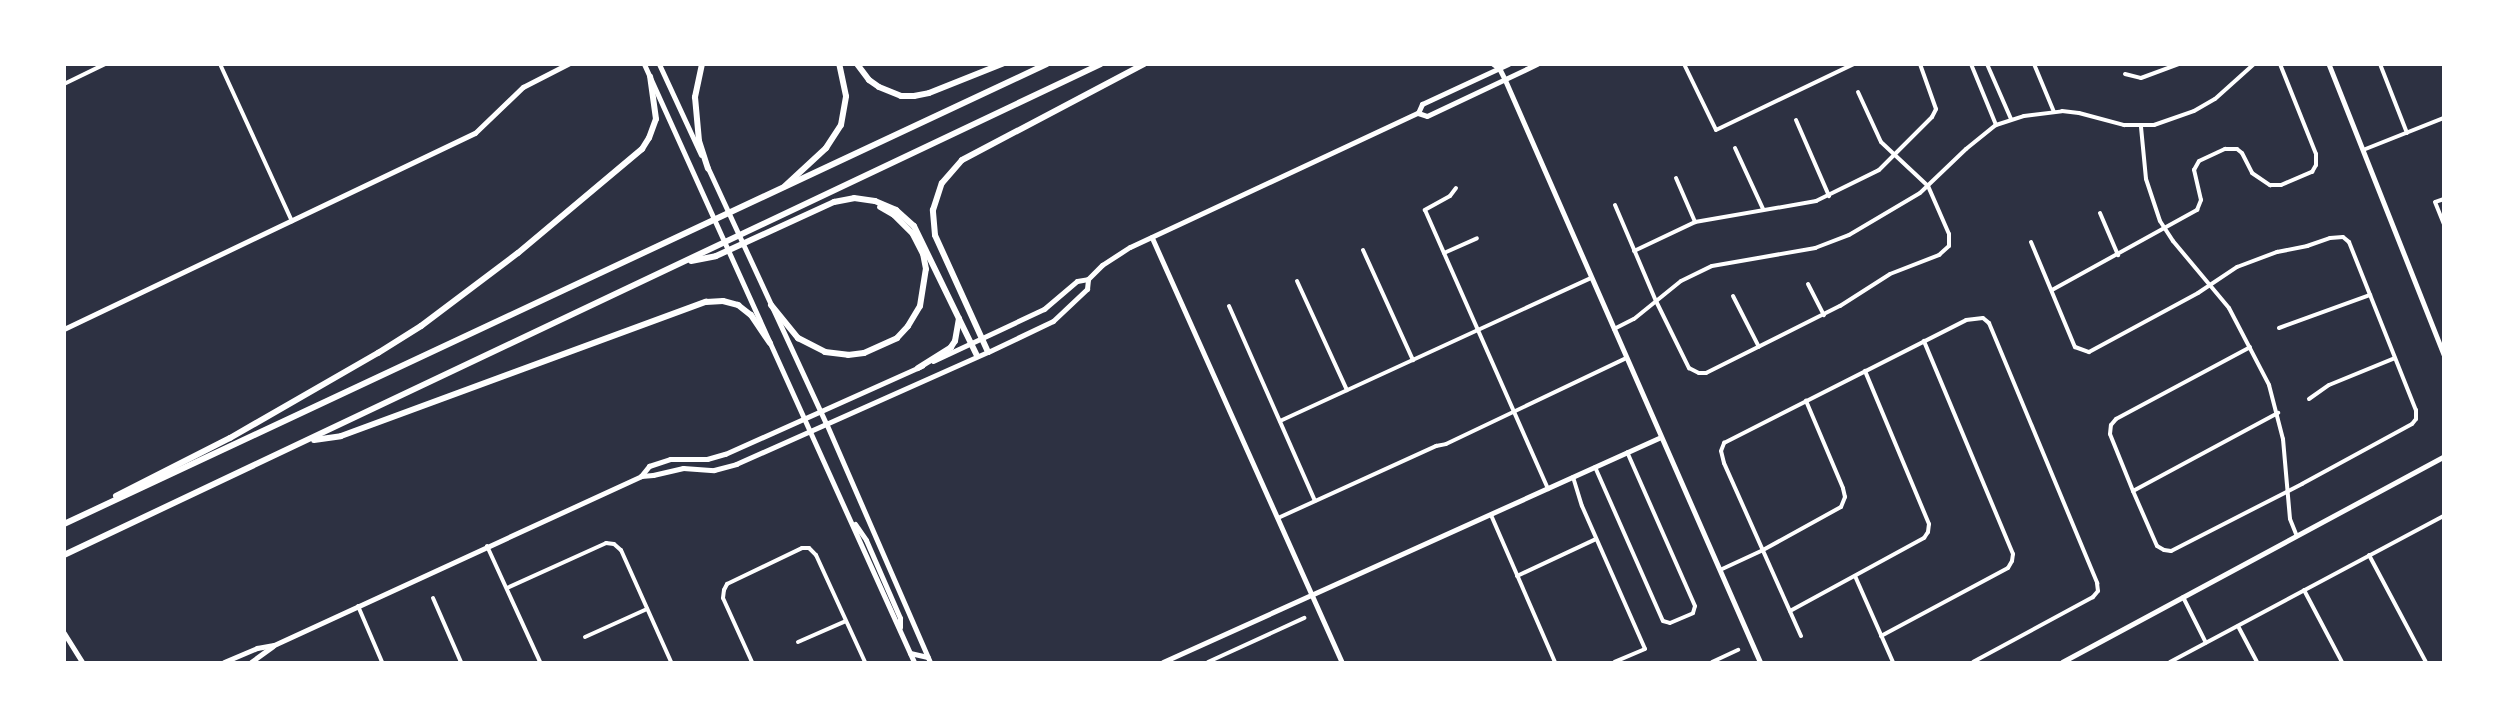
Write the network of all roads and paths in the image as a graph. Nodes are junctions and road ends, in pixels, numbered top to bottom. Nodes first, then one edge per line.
1 (220, 64) edge
2 (568, 64) edge
3 (644, 64) edge
4 (658, 64) edge
5 (702, 64) edge
6 (839, 64) edge
7 (857, 64) edge
8 (1002, 64) edge
9 (1047, 64) edge
10 (1101, 64) edge
11 (1144, 64) edge
12 (1493, 64) edge
13 (1508, 64) edge
14 (1537, 64) edge
15 (1684, 64) edge
16 (1854, 64) edge
17 (1920, 64) edge
18 (1971, 64) edge
19 (1987, 64) edge
20 (2034, 64) edge
21 (2179, 64) edge
22 (2254, 64) edge
23 (2280, 64) edge
24 (2329, 64) edge
25 (2380, 64) edge
26 (102, 65) edge
27 (1500, 67) edge
28 (2125, 74) dead end
29 (650, 76) junction
30 (1504, 80) junction
31 (64, 84) edge
32 (1858, 92) dead end
33 (2054, 112) junction
34 (1418, 113) junction
35 (2444, 118) edge
36 (2011, 119) junction
37 (1796, 120) dead end
38 (1996, 125) junction
39 (2141, 127) junction
40 (2407, 133) junction
41 (1735, 148) dead end
42 (2362, 150) junction
43 (1895, 154) junction
44 (708, 169) junction
45 (1676, 178) dead end
46 (1928, 186) junction
47 (1456, 188) dead end
48 (781, 191) junction
49 (1829, 196) junction
50 (2444, 199) edge
51 (842, 200) junction
52 (1615, 205) dead end
53 (1763, 209) junction
54 (2100, 213) dead end
55 (292, 221) junction
56 (1695, 222) junction
57 (2444, 224) edge
58 (2166, 230) junction
59 (1152, 237) junction
60 (1478, 238) dead end
61 (2031, 242) dead end
62 (1363, 250) dead end
63 (1634, 251) junction
64 (1444, 253) junction
65 (2118, 255) junction
66 (681, 262) junction
67 (1591, 278) junction
68 (1088, 279) junction
69 (1297, 281) dead end
70 (1808, 284) dead end
71 (2211, 284) junction
72 (2052, 291) junction
73 (2370, 295) junction
74 (1733, 296) dead end
75 (1656, 301) junction
76 (771, 305) junction
77 (1230, 306) dead end
78 (1824, 315) junction
79 (959, 318) junction
80 (2279, 328) dead end
81 (64, 329) edge
82 (1614, 329) junction
83 (1478, 331) junction
84 (982, 338) junction
85 (1924, 341) junction
86 (770, 343) junction
87 (972, 343) junction
88 (1759, 347) junction
89 (2250, 347) junction
90 (988, 352) junction
91 (2444, 354) edge
92 (977, 356) junction
93 (1626, 358) junction
94 (2395, 358) junction
95 (1413, 360) junction
96 (918, 368) junction
97 (1866, 371) junction
98 (1347, 390) junction
99 (2309, 399) dead end
100 (1806, 400) junction
101 (820, 411) junction
102 (2278, 412) junction
103 (1514, 413) junction
104 (805, 418) junction
105 (1280, 420) junction
106 (826, 423) junction
107 (811, 430) junction
108 (1661, 437) junction
109 (308, 441) junction
110 (1627, 452) junction
111 (2444, 456) edge
112 (1595, 467) junction
113 (641, 476) junction
114 (1573, 477) junction
115 (1548, 489) junction
116 (2133, 491) junction
117 (2287, 491) junction
118 (1315, 501) junction
119 (844, 507) junction
120 (1491, 515) junction
121 (2444, 516) edge
122 (76, 518) junction
123 (1278, 518) junction
124 (64, 524) edge
125 (2297, 536) junction
126 (1596, 539) junction
127 (487, 545) junction
128 (1763, 550) junction
129 (64, 555) edge
130 (2369, 555) junction
131 (1720, 570) junction
132 (890, 573) junction
133 (1517, 576) junction
134 (1854, 576) junction
135 (882, 577) junction
136 (507, 588) junction
137 (2304, 590) junction
138 (1312, 595) junction
139 (2183, 597) junction
140 (433, 598) dead end
141 (358, 606) junction
142 (647, 609) junction
143 (1790, 611) junction
144 (1304, 618) dead end
145 (846, 621) junction
146 (2238, 626) junction
147 (900, 630) junction
148 (64, 633) edge
149 (1801, 636) dead end
150 (1881, 636) junction
151 (585, 637) dead end
152 (798, 642) dead end
153 (2206, 643) junction
154 (274, 645) junction
155 (1738, 650) dead end
156 (910, 653) junction
157 (929, 660) edge
158 (382, 662) edge
159 (2172, 662) edge
160 (80, 663) edge
161 (224, 663) edge
162 (251, 663) edge
163 (461, 663) edge
164 (540, 663) edge
165 (671, 663) edge
166 (752, 663) edge
167 (865, 663) edge
168 (914, 663) edge
169 (1163, 663) edge
170 (1208, 663) edge
171 (1342, 663) edge
172 (1556, 663) edge
173 (1615, 663) edge
174 (1712, 663) edge
175 (1761, 663) edge
176 (1893, 663) edge
177 (1973, 663) edge
178 (2062, 663) edge
179 (2257, 663) edge
180 (2342, 663) edge
181 (2426, 663) edge

1 - 55 street
2 - 55 street
3 - 29 main road
4 - 44 main road
5 - 44 highway
6 - 48 highway
7 - 8 highway
9 - 48 highway
10 - 66 highway
11 - 84 highway
12 - 27 main road
13 - 27 main road
14 - 30 main road
15 - 16 street
17 - 43 street
18 - 38 street
19 - 36 street
20 - 33 street
21 - 28 street
22 - 39 street
23 - 58 street
24 - 42 street
25 - 40 street
26 - 31 street
27 - 30 main road
27 - 34 main road
29 - 86 main road
29 - 122 highway
30 - 34 main road
30 - 67 main road
32 - 43 street
33 - 36 street
33 - 39 street
34 - 59 main road
35 - 40 street
36 - 38 street
37 - 49 street
38 - 46 street
39 - 58 street
40 - 42 street
41 - 53 street
42 - 91 street
43 - 46 street
43 - 49 street
44 - 76 main road
45 - 56 street
46 - 75 street
46 - 78 street
47 - 64 street
48 - 122 highway
49 - 53 street
50 - 57 street
51 - 66 highway
51 - 76 highway
51 - 79 highway
52 - 63 street
53 - 56 street
54 - 65 street
55 - 81 street
56 - 63 street
58 - 65 street
58 - 71 street
59 - 68 main road
59 - 123 street
60 - 64 street
61 - 72 street
62 - 95 street
63 - 75 street
64 - 83 street
65 - 72 street
66 - 109 highway
67 - 82 main road
67 - 83 street
68 - 84 main road
68 - 90 main road
69 - 98 street
70 - 78 street
71 - 72 street
71 - 73 street
71 - 89 street
73 - 80 street
73 - 94 street
74 - 88 street
75 - 82 street
75 - 88 street
76 - 101 main road
77 - 105 street
78 - 88 street
79 - 87 highway
79 - 96 highway
82 - 93 main road
83 - 95 street
83 - 103 street
84 - 87 main road
84 - 90 highway
85 - 97 street
85 - 150 street
85 - 177 street
86 - 104 main road
86 - 109 highway
87 - 92 highway
87 - 96 main road
89 - 102 street
89 - 116 street
90 - 92 main road
92 - 106 main road
93 - 103 street
93 - 108 main road
94 - 99 street
94 - 117 street
95 - 98 street
96 - 101 main road
97 - 100 street
97 - 134 street
98 - 105 street
100 - 128 street
100 - 128 street
101 - 104 main road
101 - 106 main road
102 - 116 street
102 - 117 street
103 - 115 street
103 - 118 street
104 - 107 main road
104 - 113 main road
105 - 118 street
106 - 107 main road
106 - 132 main road
107 - 113 main road
107 - 119 main road
108 - 110 street
108 - 131 main road
109 - 129 highway
110 - 112 street
110 - 112 street
111 - 125 main road
112 - 114 street
113 - 127 main road
114 - 115 street
114 - 126 street
115 - 120 street
116 - 117 street
117 - 125 street
118 - 123 street
119 - 135 main road
119 - 147 main road
120 - 133 street
120 - 138 street
121 - 130 street
122 - 124 highway
123 - 138 street
125 - 139 main road
126 - 133 street
126 - 173 street
127 - 136 street
127 - 141 main road
128 - 131 street
128 - 143 street
130 - 137 street
130 - 181 street
131 - 175 main road
132 - 135 main road
132 - 157 main road
133 - 172 street
134 - 143 street
134 - 150 street
135 - 147 main road
136 - 142 street
136 - 164 street
137 - 146 street
137 - 180 street
138 - 169 street
138 - 171 street
139 - 153 street
139 - 178 main road
140 - 163 street
141 - 154 main road
141 - 158 street
142 - 151 street
142 - 165 street
143 - 149 street
144 - 170 street
145 - 152 street
145 - 166 street
145 - 167 street
146 - 153 street
146 - 179 street
147 - 156 main road
148 - 160 main road
150 - 176 street
153 - 159 street
154 - 161 main road
154 - 162 main road
155 - 174 street
156 - 157 main road
156 - 168 main road

